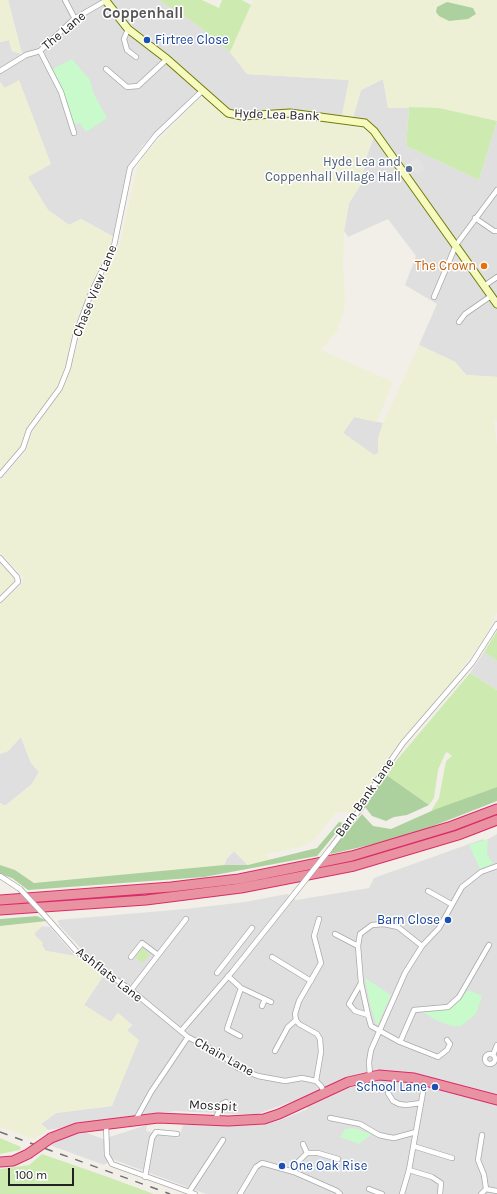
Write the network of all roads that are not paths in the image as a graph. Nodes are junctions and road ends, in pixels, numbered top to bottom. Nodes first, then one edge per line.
1 (65, 0) edge
2 (106, 0) edge
3 (75, 19) junction
4 (128, 29) junction
5 (40, 52) junction
6 (136, 57) dead end
7 (167, 59) junction
8 (106, 69) dead end
9 (0, 71) edge
10 (202, 91) junction
11 (74, 133) dead end
12 (497, 190) edge
13 (475, 218) junction
14 (497, 231) edge
15 (456, 245) junction
16 (497, 277) edge
17 (484, 286) junction
18 (491, 296) junction
19 (434, 297) dead end
20 (497, 304) edge
21 (459, 322) dead end
22 (0, 475) edge
23 (0, 558) edge
24 (0, 600) edge
25 (497, 624) edge
26 (497, 808) edge
27 (497, 820) edge
28 (497, 866) edge
29 (0, 876) edge
30 (428, 891) dead end
31 (0, 900) edge
32 (451, 904) junction
33 (0, 910) edge
34 (319, 918) dead end
35 (186, 919) dead end
36 (252, 928) dead end
37 (335, 934) dead end
38 (489, 945) dead end
39 (358, 946) junction
40 (422, 946) junction
41 (158, 955) junction
42 (131, 957) dead end
43 (272, 957) dead end
44 (225, 965) junction
45 (232, 972) junction
46 (217, 973) dead end
47 (228, 976) junction
48 (311, 981) junction
49 (361, 983) junction
50 (241, 988) junction
51 (131, 990) junction
52 (265, 999) junction
53 (271, 1002) dead end
54 (262, 1006) dead end
55 (368, 1015) junction
56 (296, 1020) junction
57 (180, 1031) junction
58 (380, 1031) junction
59 (240, 1036) dead end
60 (188, 1037) junction
61 (447, 1040) dead end
62 (400, 1042) junction
63 (497, 1045) edge
64 (275, 1052) dead end
65 (495, 1058) edge
66 (370, 1076) junction
67 (316, 1081) junction
68 (425, 1081) junction
69 (325, 1093) junction
70 (388, 1093) dead end
71 (497, 1100) edge
72 (226, 1102) dead end
73 (421, 1103) junction
74 (330, 1118) dead end
75 (214, 1120) junction
76 (136, 1121) junction
77 (106, 1124) junction
78 (416, 1132) junction
79 (177, 1134) dead end
80 (482, 1135) dead end
81 (223, 1140) dead end
82 (303, 1144) dead end
83 (413, 1146) junction
84 (307, 1154) junction
85 (452, 1158) dead end
86 (338, 1159) dead end
87 (0, 1162) edge
88 (409, 1170) junction
89 (294, 1172) junction
90 (145, 1177) junction
91 (369, 1189) dead end
92 (486, 1189) junction
93 (497, 1191) edge
94 (189, 1192) junction
95 (195, 1194) edge
96 (240, 1194) edge
97 (340, 1194) edge
98 (382, 1194) edge
99 (402, 1194) edge
100 (440, 1194) edge
101 (480, 1194) edge

1 - 3 street
2 - 3 street, The Lane
2 - 4 street, Hyde Lea Bank
3 - 5 street, The Lane
4 - 6 street
4 - 7 street, Hyde Lea Bank
5 - 9 street, The Lane
5 - 11 street
7 - 8 street
7 - 10 street, Hyde Lea Bank
10 - 15 street, Hyde Lea Bank
10 - 22 street, Chase View Lane
12 - 13 street
13 - 14 street
13 - 15 street
15 - 17 street, Hyde Lea Bank
15 - 19 street
16 - 17 street
17 - 18 street, Hyde Lea Bank
18 - 20 street, Hyde Lea Bank
18 - 21 street
23 - 24 street
25 - 45 street, Barn Bank Lane, bridge
26 - 31 highway
27 - 33 highway
28 - 32 street
29 - 51 street, Ashflats Lane, bridge
30 - 32 street
32 - 40 street
34 - 48 street
35 - 41 street
36 - 44 street
37 - 39 street
38 - 62 street
39 - 40 street
39 - 49 street
40 - 58 street
41 - 42 street
41 - 51 street
43 - 48 street
44 - 45 street
44 - 46 street
45 - 47 street, Barn Bank Lane
47 - 50 street
47 - 57 street, Barn Bank Lane
48 - 56 street
49 - 55 street
49 - 55 street
50 - 52 street
50 - 59 street
51 - 57 street, Ashflats Lane
52 - 53 street
52 - 54 street
55 - 58 street
56 - 64 street
56 - 67 street
57 - 60 street, Ashflats Lane
58 - 62 street
58 - 66 street
60 - 67 street, Chain Lane
60 - 76 street
61 - 62 street
63 - 65 street
66 - 68 highway, Mosspit
66 - 69 highway, Mosspit
67 - 69 street
68 - 71 highway, Mosspit
68 - 73 street
69 - 75 highway, Mosspit
70 - 73 street
72 - 75 street
73 - 78 street
74 - 78 street
75 - 76 highway, Mosspit
76 - 77 highway, Mosspit
77 - 87 highway, Mosspit, bridge
77 - 90 street
78 - 83 street
79 - 90 street
80 - 92 street
81 - 94 street
82 - 84 street
83 - 85 street
83 - 88 street
84 - 86 street
84 - 89 street
88 - 99 street
88 - 100 street
89 - 96 street
89 - 97 street
90 - 94 street
91 - 98 street
92 - 93 street
92 - 101 street
94 - 95 street

